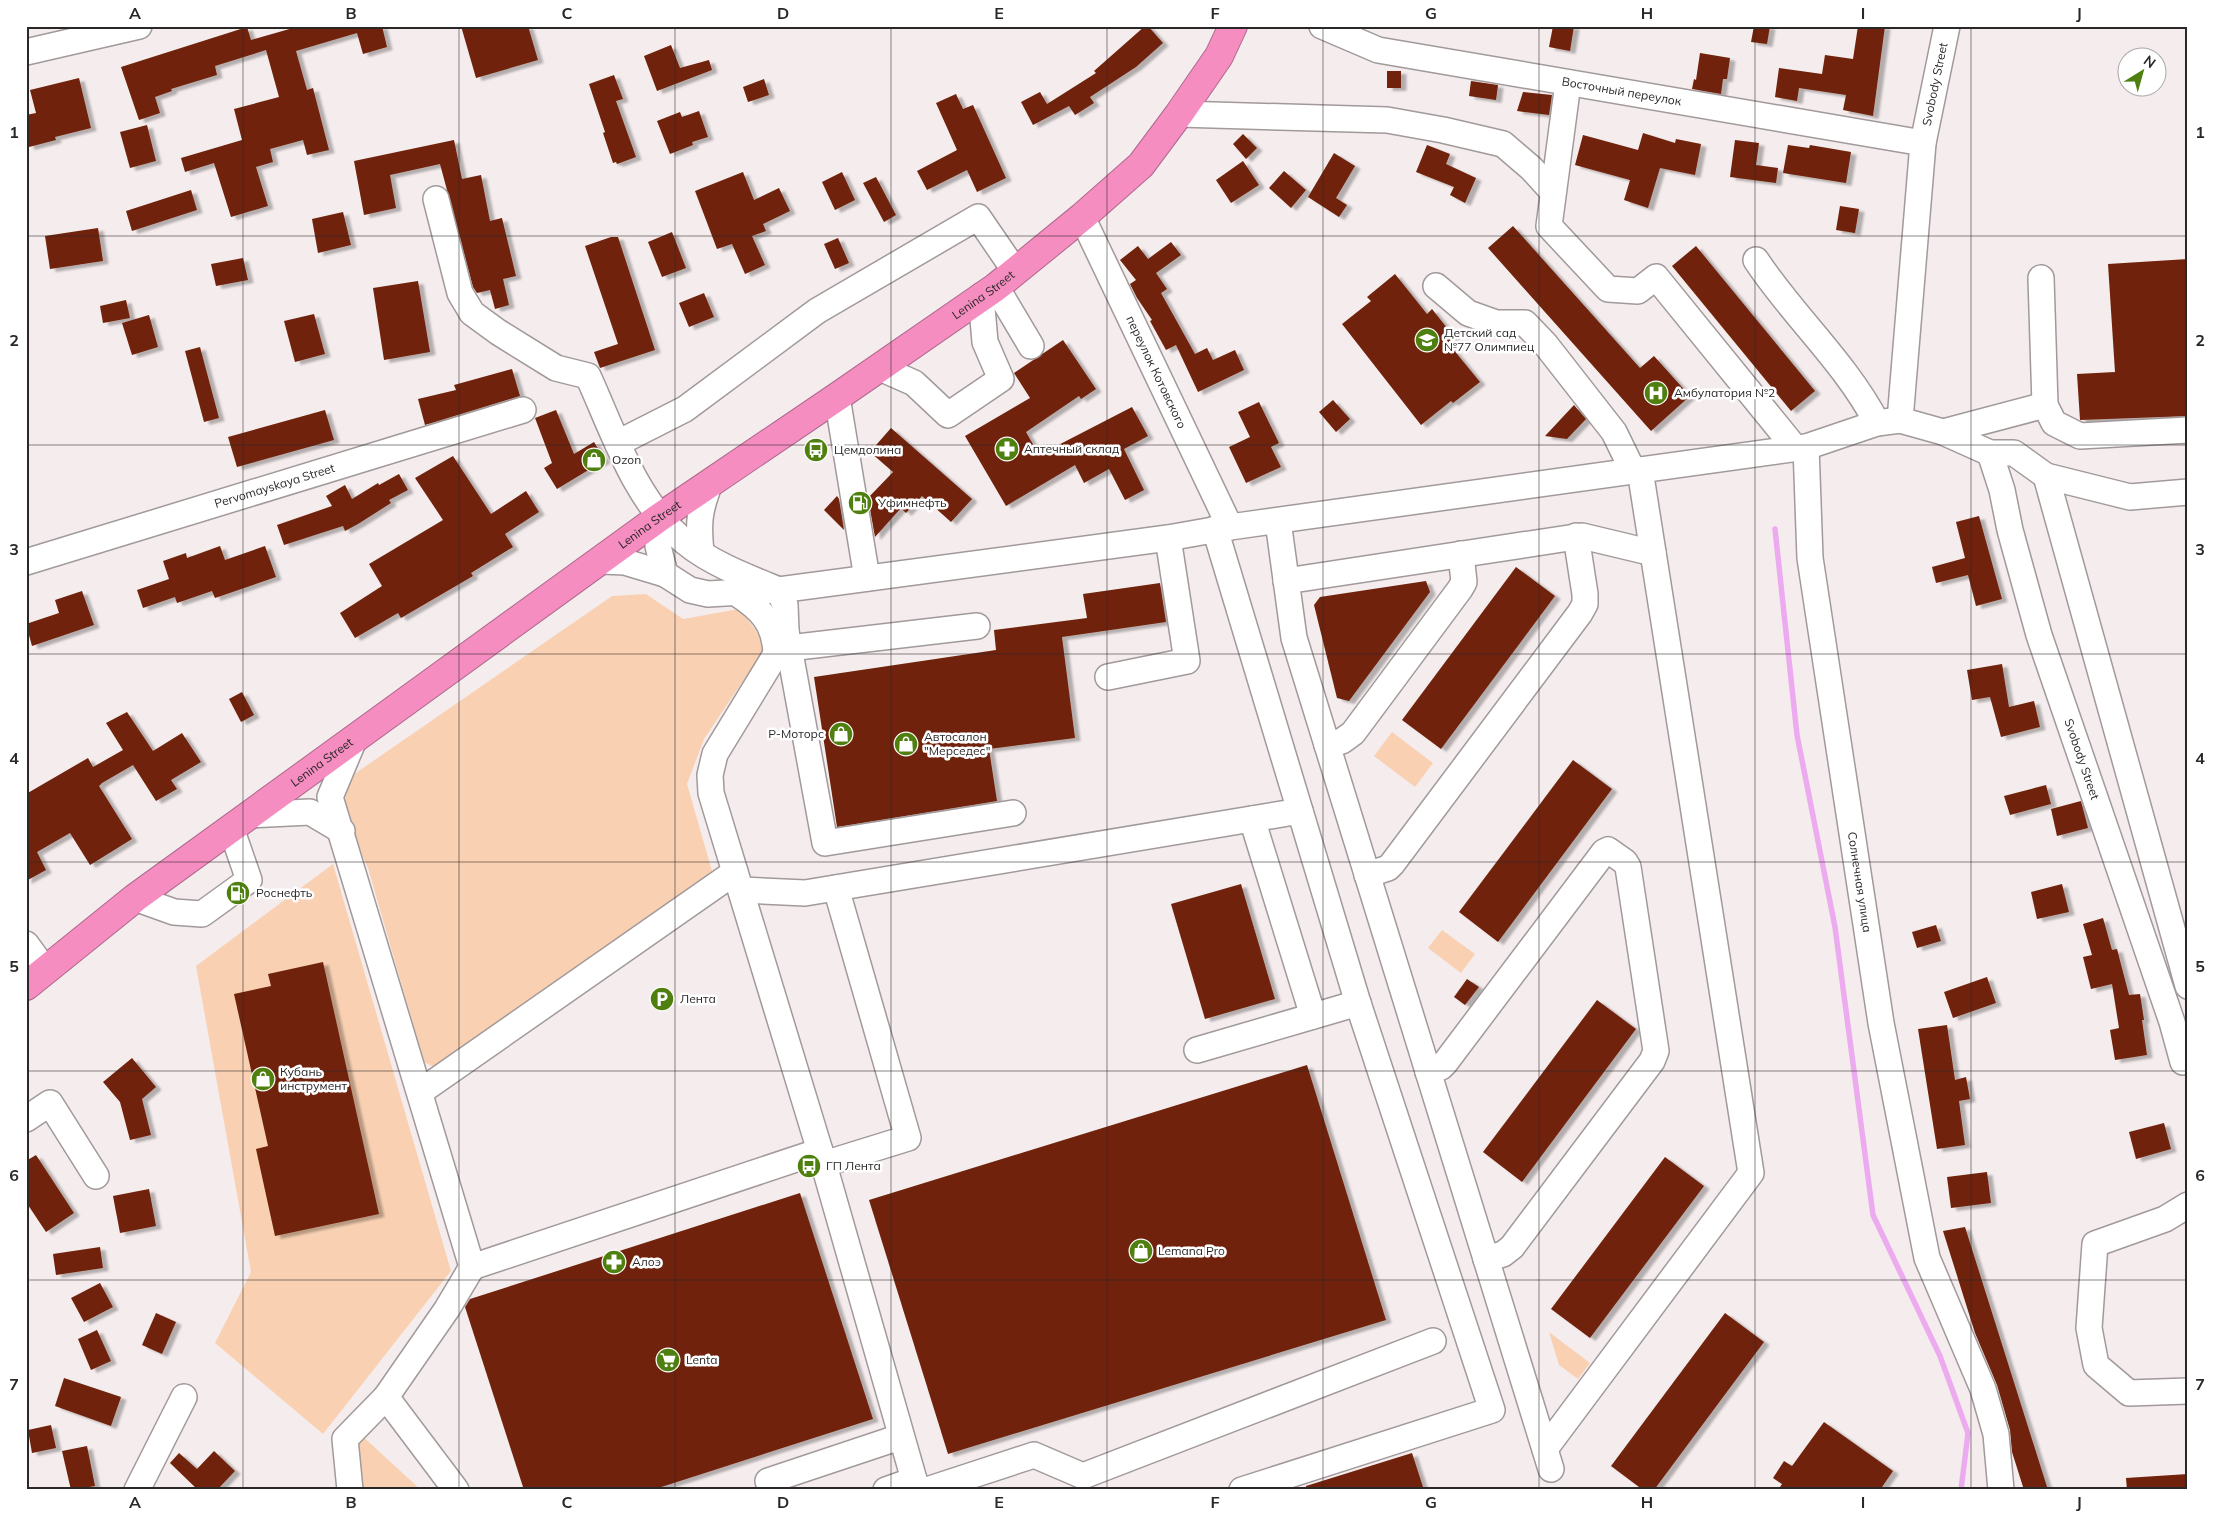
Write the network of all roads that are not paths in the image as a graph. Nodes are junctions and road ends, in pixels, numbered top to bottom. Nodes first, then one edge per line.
1 (138, 26) edge
2 (1233, 26) edge
3 (1322, 26) edge
4 (1947, 26) edge
5 (26, 52) edge
6 (1568, 83) junction
7 (1179, 114) junction
8 (1923, 143) junction
9 (1553, 192) junction
10 (436, 198) dead end
11 (1082, 217) junction
12 (1756, 260) dead end
13 (2040, 278) dead end
14 (997, 285) junction
15 (1436, 286) dead end
16 (1031, 346) dead end
17 (880, 368) junction
18 (837, 398) junction
19 (2045, 404) junction
20 (523, 410) dead end
21 (1889, 422) junction
22 (2188, 430) edge
23 (1943, 432) junction
24 (618, 443) junction
25 (1800, 447) junction
26 (1990, 453) junction
27 (1637, 470) junction
28 (2046, 476) junction
29 (710, 483) junction
30 (2188, 492) edge
31 (660, 517) junction
32 (1278, 520) junction
33 (1223, 528) junction
34 (1576, 536) junction
35 (1168, 538) junction
36 (700, 552) junction
37 (1653, 553) junction
38 (1461, 554) junction
39 (602, 561) junction
40 (26, 562) edge
41 (665, 574) junction
42 (867, 578) junction
43 (1286, 580) junction
44 (779, 590) junction
45 (736, 592) junction
46 (977, 626) dead end
47 (783, 644) junction
48 (1108, 677) dead end
49 (352, 742) junction
50 (1327, 745) junction
51 (1300, 811) junction
52 (1013, 813) dead end
53 (1252, 819) junction
54 (240, 821) junction
55 (342, 831) junction
56 (1367, 875) junction
57 (738, 881) junction
58 (836, 888) junction
59 (135, 898) junction
60 (26, 944) edge
61 (36, 978) edge
62 (2188, 986) edge
63 (1358, 1003) junction
64 (1313, 1016) junction
65 (1197, 1050) dead end
66 (2183, 1062) dead end
67 (1428, 1072) junction
68 (420, 1092) junction
69 (26, 1119) edge
70 (822, 1158) junction
71 (96, 1176) dead end
72 (2188, 1205) edge
73 (1486, 1259) junction
74 (472, 1267) junction
75 (1433, 1341) dead end
76 (2188, 1391) edge
77 (184, 1397) dead end
78 (386, 1397) junction
79 (900, 1437) junction
80 (768, 1481) dead end
81 (919, 1487) edge
82 (137, 1490) edge
83 (350, 1490) edge
84 (456, 1490) edge
85 (886, 1490) edge
86 (1242, 1490) edge
87 (2001, 1490) edge

1 - 5 street
2 - 7 highway, Lenina Street
3 - 6 street, Восточный переулок
4 - 8 street, Svobody Street
6 - 8 street, Восточный переулок
6 - 9 street
7 - 9 street
7 - 11 highway, Lenina Street
8 - 21 street, Svobody Street
9 - 25 street
10 - 24 street
11 - 14 highway, Lenina Street
11 - 33 street, переулок Котовского
12 - 21 street
13 - 19 street
14 - 16 street
14 - 17 highway, Lenina Street
14 - 17 street
14 - 24 street
15 - 27 street
17 - 18 highway, Lenina Street
18 - 29 highway, Lenina Street
18 - 42 street
19 - 22 street
19 - 23 street
20 - 40 street, Pervomayskaya Street
21 - 23 street
21 - 25 street
23 - 26 street
24 - 31 street
25 - 27 street
25 - 87 street, Солнечная улица
26 - 28 street
26 - 66 street, Svobody Street
27 - 32 street
27 - 37 street
28 - 30 street
28 - 62 street
29 - 31 highway, Lenina Street
29 - 36 street
31 - 36 street
31 - 39 highway, Lenina Street
31 - 41 street
32 - 33 street
32 - 43 street
33 - 35 street
33 - 51 street, переулок Котовского
34 - 37 street
34 - 38 street
34 - 56 street
35 - 42 street
35 - 48 street
36 - 44 street
37 - 73 street
38 - 43 street
38 - 50 street
39 - 41 street
39 - 49 highway, Lenina Street
41 - 45 street
42 - 44 street
43 - 50 street
44 - 45 street
44 - 47 street
45 - 47 street
46 - 47 street
47 - 52 street
47 - 57 street
49 - 54 highway, Lenina Street
49 - 55 street
50 - 56 street
51 - 53 street
51 - 63 street, переулок Котовского
53 - 58 street
53 - 64 street
54 - 55 street
54 - 59 highway, Lenina Street
54 - 59 street
55 - 68 street
56 - 67 street
57 - 58 street
57 - 68 street
57 - 70 street
58 - 70 street
59 - 61 highway, Lenina Street
60 - 61 street
63 - 64 street
63 - 86 street, переулок Котовского
64 - 65 street
67 - 73 street
67 - 73 street
68 - 74 street
69 - 71 street
70 - 74 street
70 - 79 street
72 - 76 street
74 - 78 street
75 - 81 street
77 - 82 street
78 - 83 street
78 - 84 street
79 - 80 street
79 - 81 street
81 - 85 street

